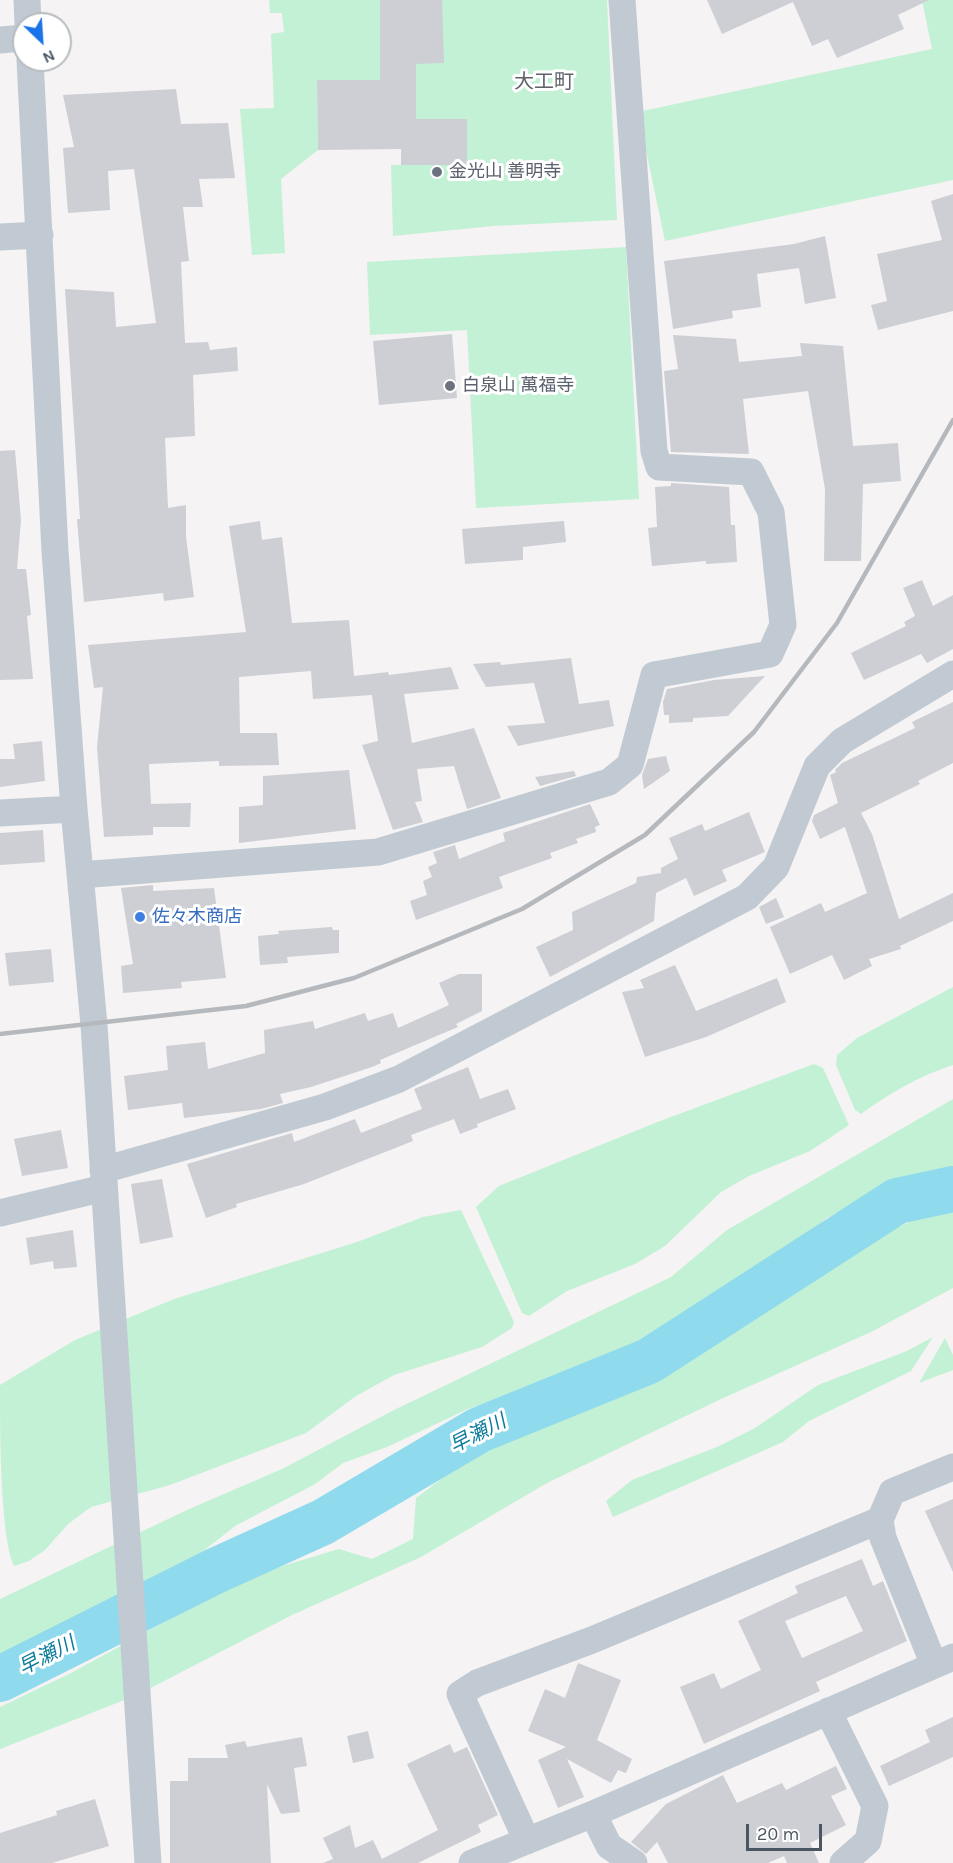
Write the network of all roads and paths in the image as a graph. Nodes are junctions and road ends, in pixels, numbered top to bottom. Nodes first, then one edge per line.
1 (622, 0) edge
2 (31, 72) edge
3 (40, 235) junction
4 (0, 237) edge
5 (953, 674) edge
6 (74, 809) junction
7 (0, 813) edge
8 (80, 875) junction
9 (103, 1179) junction
10 (0, 1213) edge
11 (953, 1467) edge
12 (880, 1520) junction
13 (943, 1661) edge
14 (828, 1710) junction
15 (593, 1814) junction
16 (527, 1841) junction
17 (148, 1863) edge
18 (472, 1863) edge
19 (634, 1863) edge
20 (843, 1863) edge

1 - 8 street
2 - 3 street
3 - 4 street
3 - 6 street
5 - 9 street
6 - 7 street
6 - 8 street
8 - 9 street
9 - 10 street
9 - 17 street
11 - 12 street
12 - 13 street
12 - 16 street
13 - 14 street
14 - 15 street
14 - 20 street
15 - 16 street
15 - 19 street
16 - 18 street

